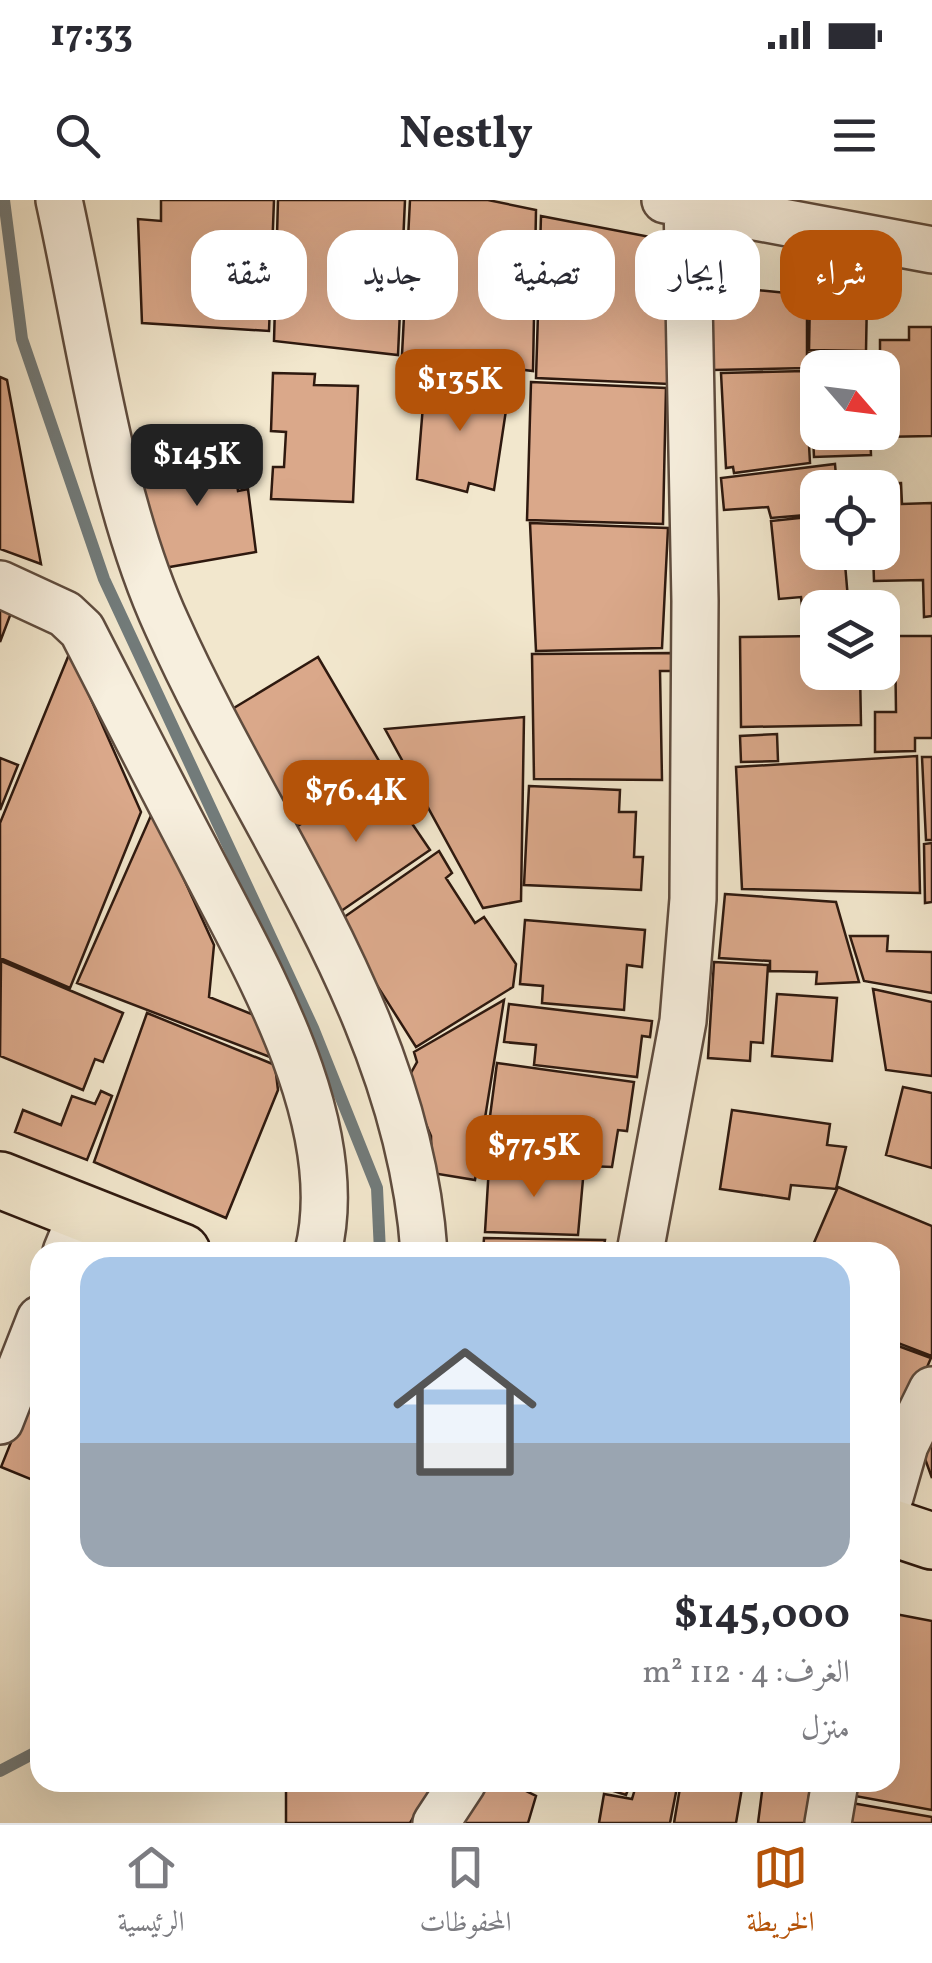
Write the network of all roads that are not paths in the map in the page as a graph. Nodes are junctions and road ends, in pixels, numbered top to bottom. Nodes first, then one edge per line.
1 (59, 200) edge
2 (680, 202) edge
3 (871, 218) edge
4 (932, 250) edge
5 (0, 584) edge
6 (0, 1180) edge
7 (74, 1232) edge
8 (128, 1242) edge
9 (320, 1242) edge
10 (422, 1242) edge
11 (642, 1242) edge
12 (30, 1344) edge
13 (932, 1390) edge
14 (0, 1421) edge
15 (900, 1460) edge
16 (900, 1530) edge
17 (932, 1541) edge
18 (456, 1792) edge
19 (833, 1792) edge
20 (436, 1823) edge
21 (828, 1823) edge

1 - 10 street
2 - 3 street
2 - 11 street
3 - 4 street
5 - 9 street
6 - 7 main road
7 - 8 main road
12 - 14 street
13 - 15 street
16 - 17 main road
18 - 20 street
19 - 21 street

